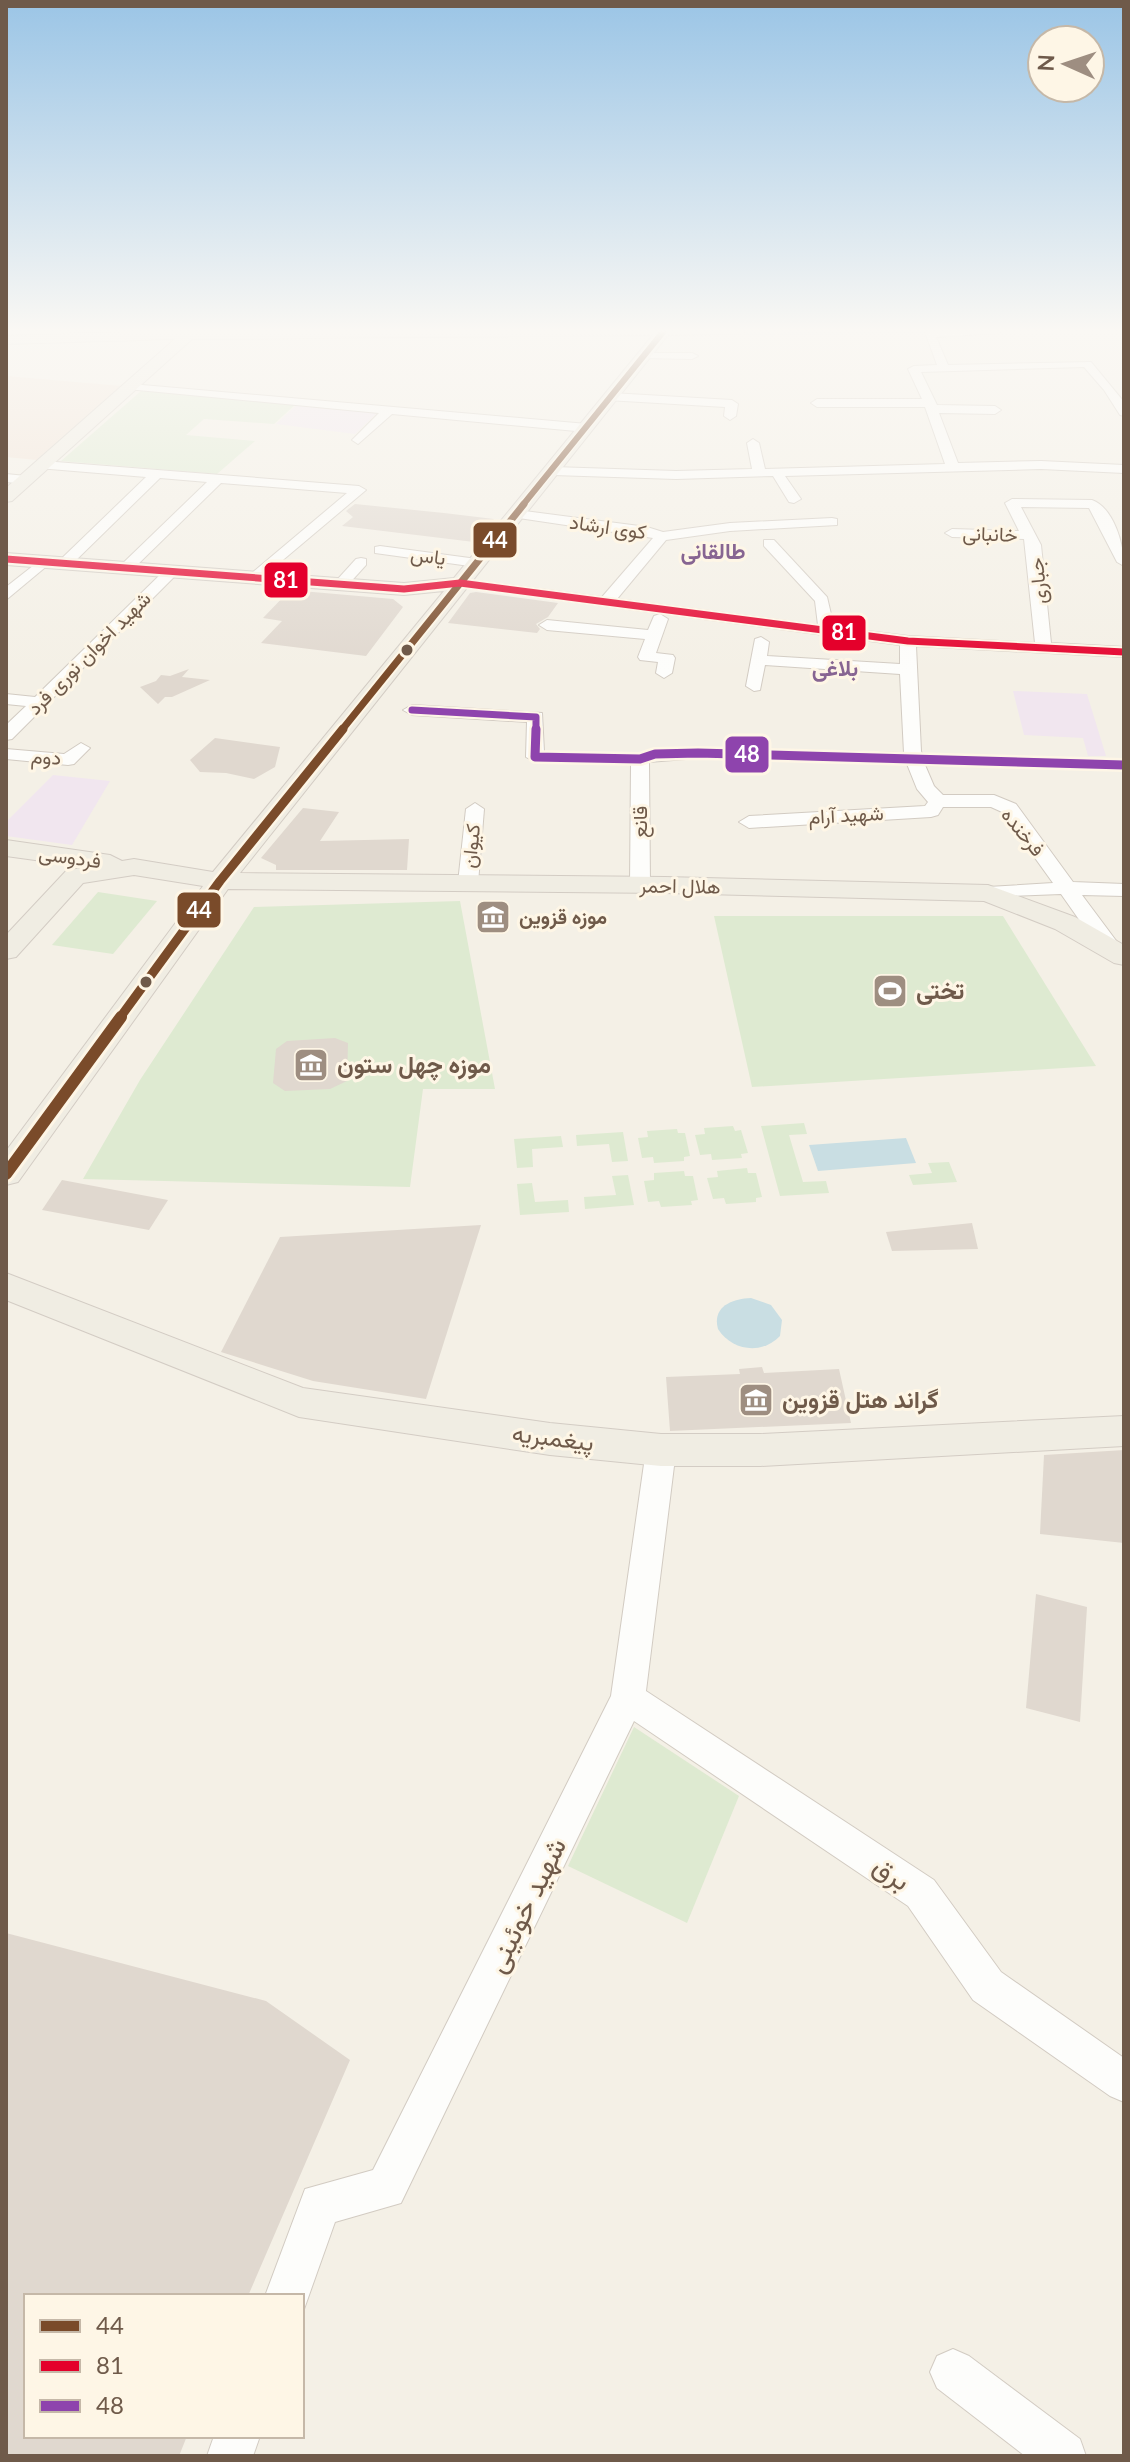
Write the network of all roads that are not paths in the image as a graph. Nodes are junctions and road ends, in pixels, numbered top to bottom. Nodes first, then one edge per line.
1 (66, 445) edge
2 (574, 445) edge
3 (753, 445) edge
4 (945, 445) edge
5 (43, 465) junction
6 (953, 468) junction
7 (1124, 469) edge
8 (553, 471) junction
9 (158, 473) junction
10 (777, 473) junction
11 (760, 474) junction
12 (6, 478) edge
13 (219, 478) junction
14 (26, 480) junction
15 (6, 497) edge
16 (794, 499) dead end
17 (517, 514) junction
18 (832, 522) dead end
19 (952, 533) dead end
20 (1029, 535) junction
21 (662, 536) junction
22 (769, 543) dead end
23 (380, 550) dead end
24 (6, 559) edge
25 (43, 562) junction
26 (361, 562) dead end
27 (1124, 562) edge
28 (477, 563) junction
29 (64, 564) junction
30 (126, 568) junction
31 (171, 572) junction
32 (253, 578) junction
33 (460, 583) junction
34 (341, 584) junction
35 (404, 589) junction
36 (6, 595) edge
37 (607, 601) junction
38 (441, 608) junction
39 (664, 608) junction
40 (764, 623) junction
41 (547, 625) dead end
42 (827, 630) junction
43 (655, 635) junction
44 (908, 641) junction
45 (1044, 650) junction
46 (1124, 652) edge
47 (759, 660) junction
48 (909, 670) junction
49 (664, 673) dead end
50 (754, 686) dead end
51 (6, 699) edge
52 (39, 702) junction
53 (412, 710) dead end
54 (6, 735) edge
55 (81, 748) dead end
56 (6, 754) edge
57 (640, 759) junction
58 (913, 760) junction
59 (1124, 765) edge
60 (769, 796) dead end
61 (938, 801) junction
62 (475, 809) dead end
63 (777, 819) junction
64 (749, 822) dead end
65 (6, 848) edge
66 (134, 867) junction
67 (220, 881) junction
68 (468, 883) junction
69 (640, 885) junction
70 (1066, 888) junction
71 (1124, 890) edge
72 (988, 893) junction
73 (6, 951) edge
74 (1118, 953) edge
75 (6, 1174) edge
76 (6, 1286) edge
77 (1124, 1431) edge
78 (661, 1450) junction
79 (628, 1698) junction
80 (1124, 2082) edge
81 (288, 2294) edge
82 (953, 2372) dead end
83 (1063, 2456) edge

1 - 5 main road
2 - 8 main road
3 - 11 street
4 - 6 street
5 - 9 street
5 - 14 main road
6 - 7 street
6 - 10 street
8 - 11 street
8 - 17 main road
9 - 13 street
9 - 29 street
10 - 11 street
10 - 16 street
12 - 14 street
13 - 30 street
13 - 32 street
14 - 15 main road
17 - 21 street, کوی ارشاد
17 - 28 main road
18 - 21 street
19 - 20 street, خانبانی
20 - 27 street, جباری
20 - 45 street, جباری
21 - 37 street, کوی ارشاد
22 - 42 street
23 - 28 street, یاس
24 - 25 main road
25 - 29 main road
25 - 36 street
26 - 34 street
28 - 33 main road
29 - 30 main road
30 - 31 main road
31 - 32 main road
31 - 52 street, شهید اخوان نوری فرد
32 - 34 main road
33 - 35 main road
33 - 37 street
33 - 38 main road
34 - 35 main road
35 - 38 main road
37 - 39 street
38 - 67 main road
39 - 40 street
39 - 43 street
40 - 42 street
40 - 47 street
41 - 43 street
42 - 44 street
43 - 49 street
44 - 45 street
44 - 48 street
45 - 46 street
47 - 48 street
47 - 50 street
48 - 58 street
51 - 52 street
52 - 54 street, شهید اخوان نوری فرد
53 - 57 street
55 - 56 street, دوم
57 - 58 street
57 - 69 street, قانع
58 - 59 street
58 - 61 street
60 - 63 street
61 - 63 street, شهید آرام
61 - 70 street, فرخنده
62 - 68 street, کیوان
63 - 64 street, شهید آرام
65 - 66 main road, فردوسی
66 - 67 main road, فردوسی
66 - 73 main road
67 - 68 main road, هلال احمر
67 - 75 main road
68 - 69 main road, هلال احمر
69 - 72 main road, هلال احمر
70 - 71 street
70 - 72 street
70 - 74 street, فرخنده
72 - 74 main road, هلال احمر
76 - 78 main road, پیغمبریه
77 - 78 main road, پیغمبریه
78 - 79 street, شهید خوئینی
79 - 80 street, برق
79 - 81 street, شهید خوئینی
82 - 83 street

